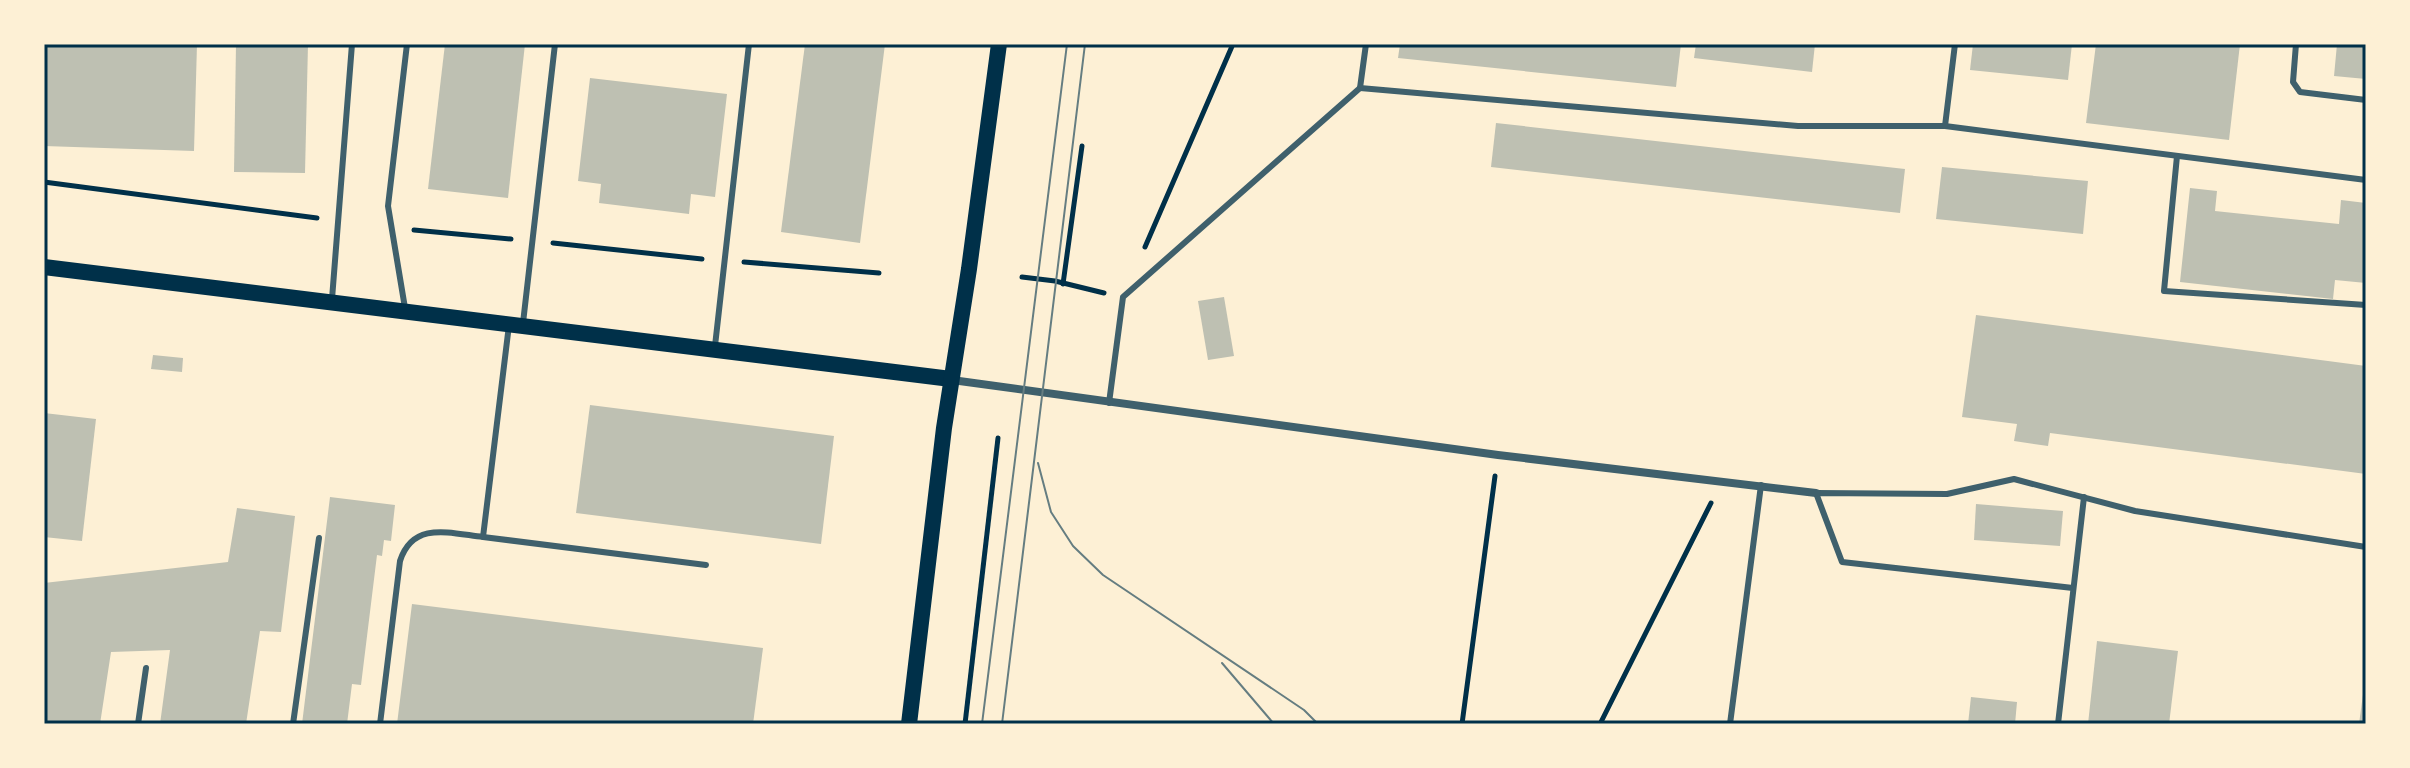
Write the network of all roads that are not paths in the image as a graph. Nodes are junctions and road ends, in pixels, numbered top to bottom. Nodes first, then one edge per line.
1 (352, 44) edge
2 (407, 44) edge
3 (555, 44) edge
4 (749, 44) edge
5 (999, 44) edge
6 (1366, 44) edge
7 (1955, 44) edge
8 (2296, 44) edge
9 (1360, 88) junction
10 (2366, 100) edge
11 (1945, 126) junction
12 (2177, 156) junction
13 (2366, 180) edge
14 (44, 267) edge
15 (331, 303) junction
16 (2366, 305) edge
17 (406, 312) junction
18 (516, 326) junction
19 (715, 350) junction
20 (951, 379) junction
21 (1109, 403) junction
22 (1761, 485) junction
23 (1816, 493) junction
24 (2084, 497) junction
25 (483, 537) junction
26 (319, 538) dead end
27 (2366, 547) edge
28 (706, 565) dead end
29 (2073, 588) junction
30 (146, 668) dead end
31 (138, 724) edge
32 (293, 724) edge
33 (380, 724) edge
34 (909, 724) edge
35 (1730, 724) edge
36 (2058, 724) edge

1 - 15 lane
2 - 17 lane
3 - 18 lane
4 - 19 lane
5 - 20 main road
6 - 9 lane
7 - 11 lane
8 - 10 lane
9 - 11 lane
9 - 21 lane
11 - 12 lane
12 - 13 lane
12 - 16 lane
14 - 15 main road
15 - 17 main road
17 - 18 main road
18 - 19 main road
18 - 25 lane
19 - 20 main road
20 - 21 street
20 - 34 main road
21 - 22 street
22 - 23 street
22 - 35 lane
23 - 24 lane
23 - 29 lane
24 - 27 lane
24 - 29 lane
25 - 28 lane
25 - 33 lane
26 - 32 lane
29 - 36 lane
30 - 31 lane

